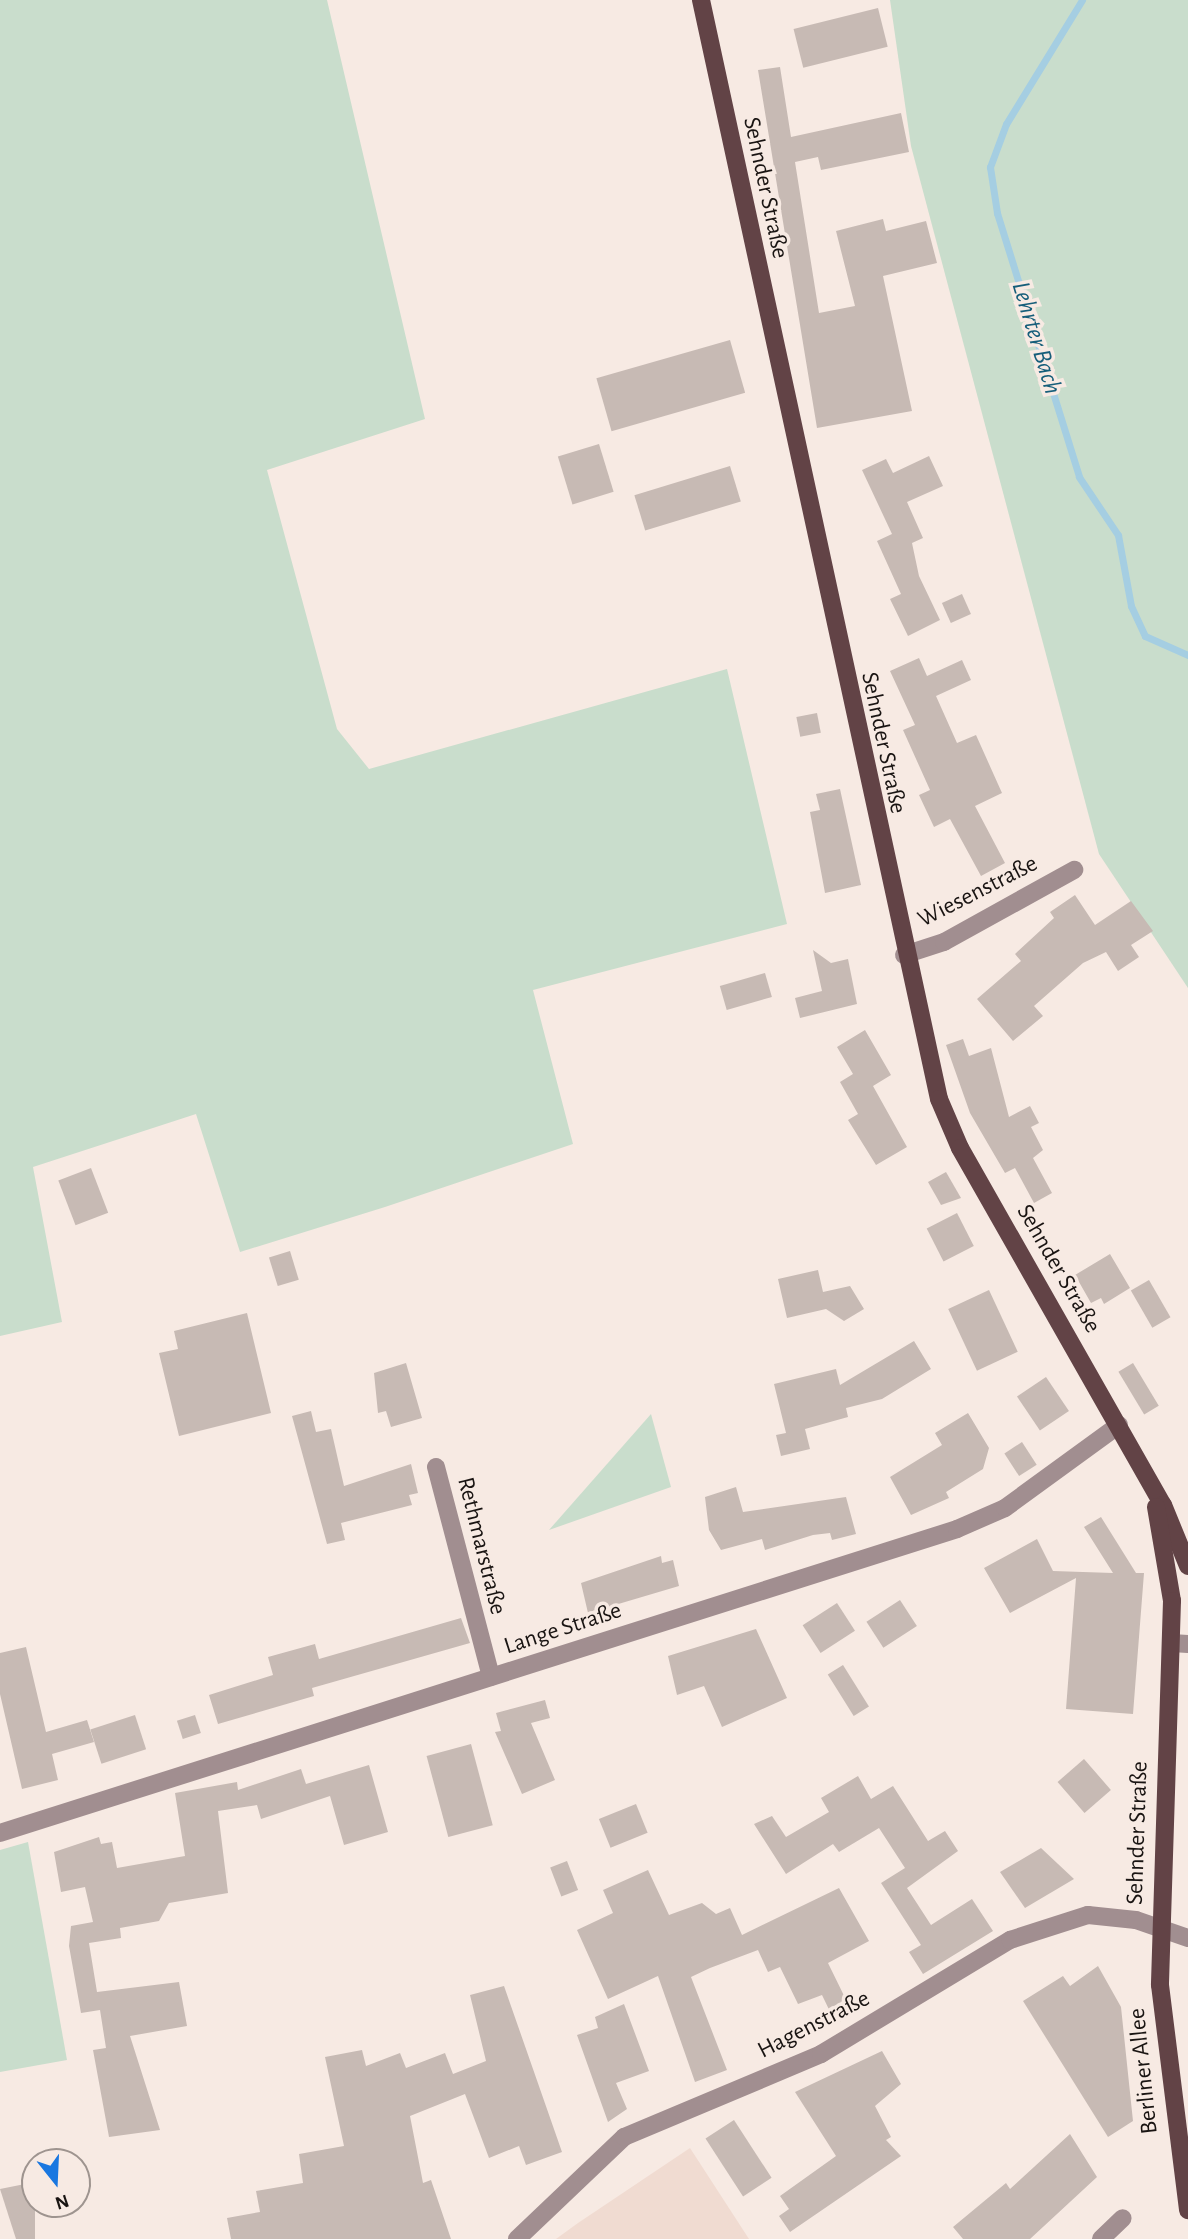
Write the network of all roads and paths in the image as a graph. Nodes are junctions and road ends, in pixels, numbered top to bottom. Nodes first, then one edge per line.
1 (701, 0) edge
2 (1074, 870) dead end
3 (904, 955) junction
4 (1119, 1425) junction
5 (1134, 1453) junction
6 (436, 1467) dead end
7 (1188, 1566) edge
8 (1180, 1644) edge
9 (491, 1677) junction
10 (0, 1833) edge
11 (1159, 1926) junction
12 (1188, 1938) edge
13 (1188, 2210) edge
14 (1123, 2218) dead end
15 (517, 2239) edge
16 (1101, 2239) edge

1 - 3 main road, Sehnder Straße
2 - 3 street, Wiesenstraße
3 - 4 main road, Sehnder Straße
4 - 5 main road, Sehnder Straße
4 - 9 street, Lange Straße
5 - 7 main road, Sehnder Straße
5 - 8 main road, Sehnder Straße
6 - 9 street, Rethmarstraße
8 - 11 main road, Sehnder Straße
9 - 10 street, Lange Straße
11 - 12 street, Hagenstraße
11 - 13 main road, Berliner Allee
11 - 15 street, Hagenstraße
14 - 16 street

